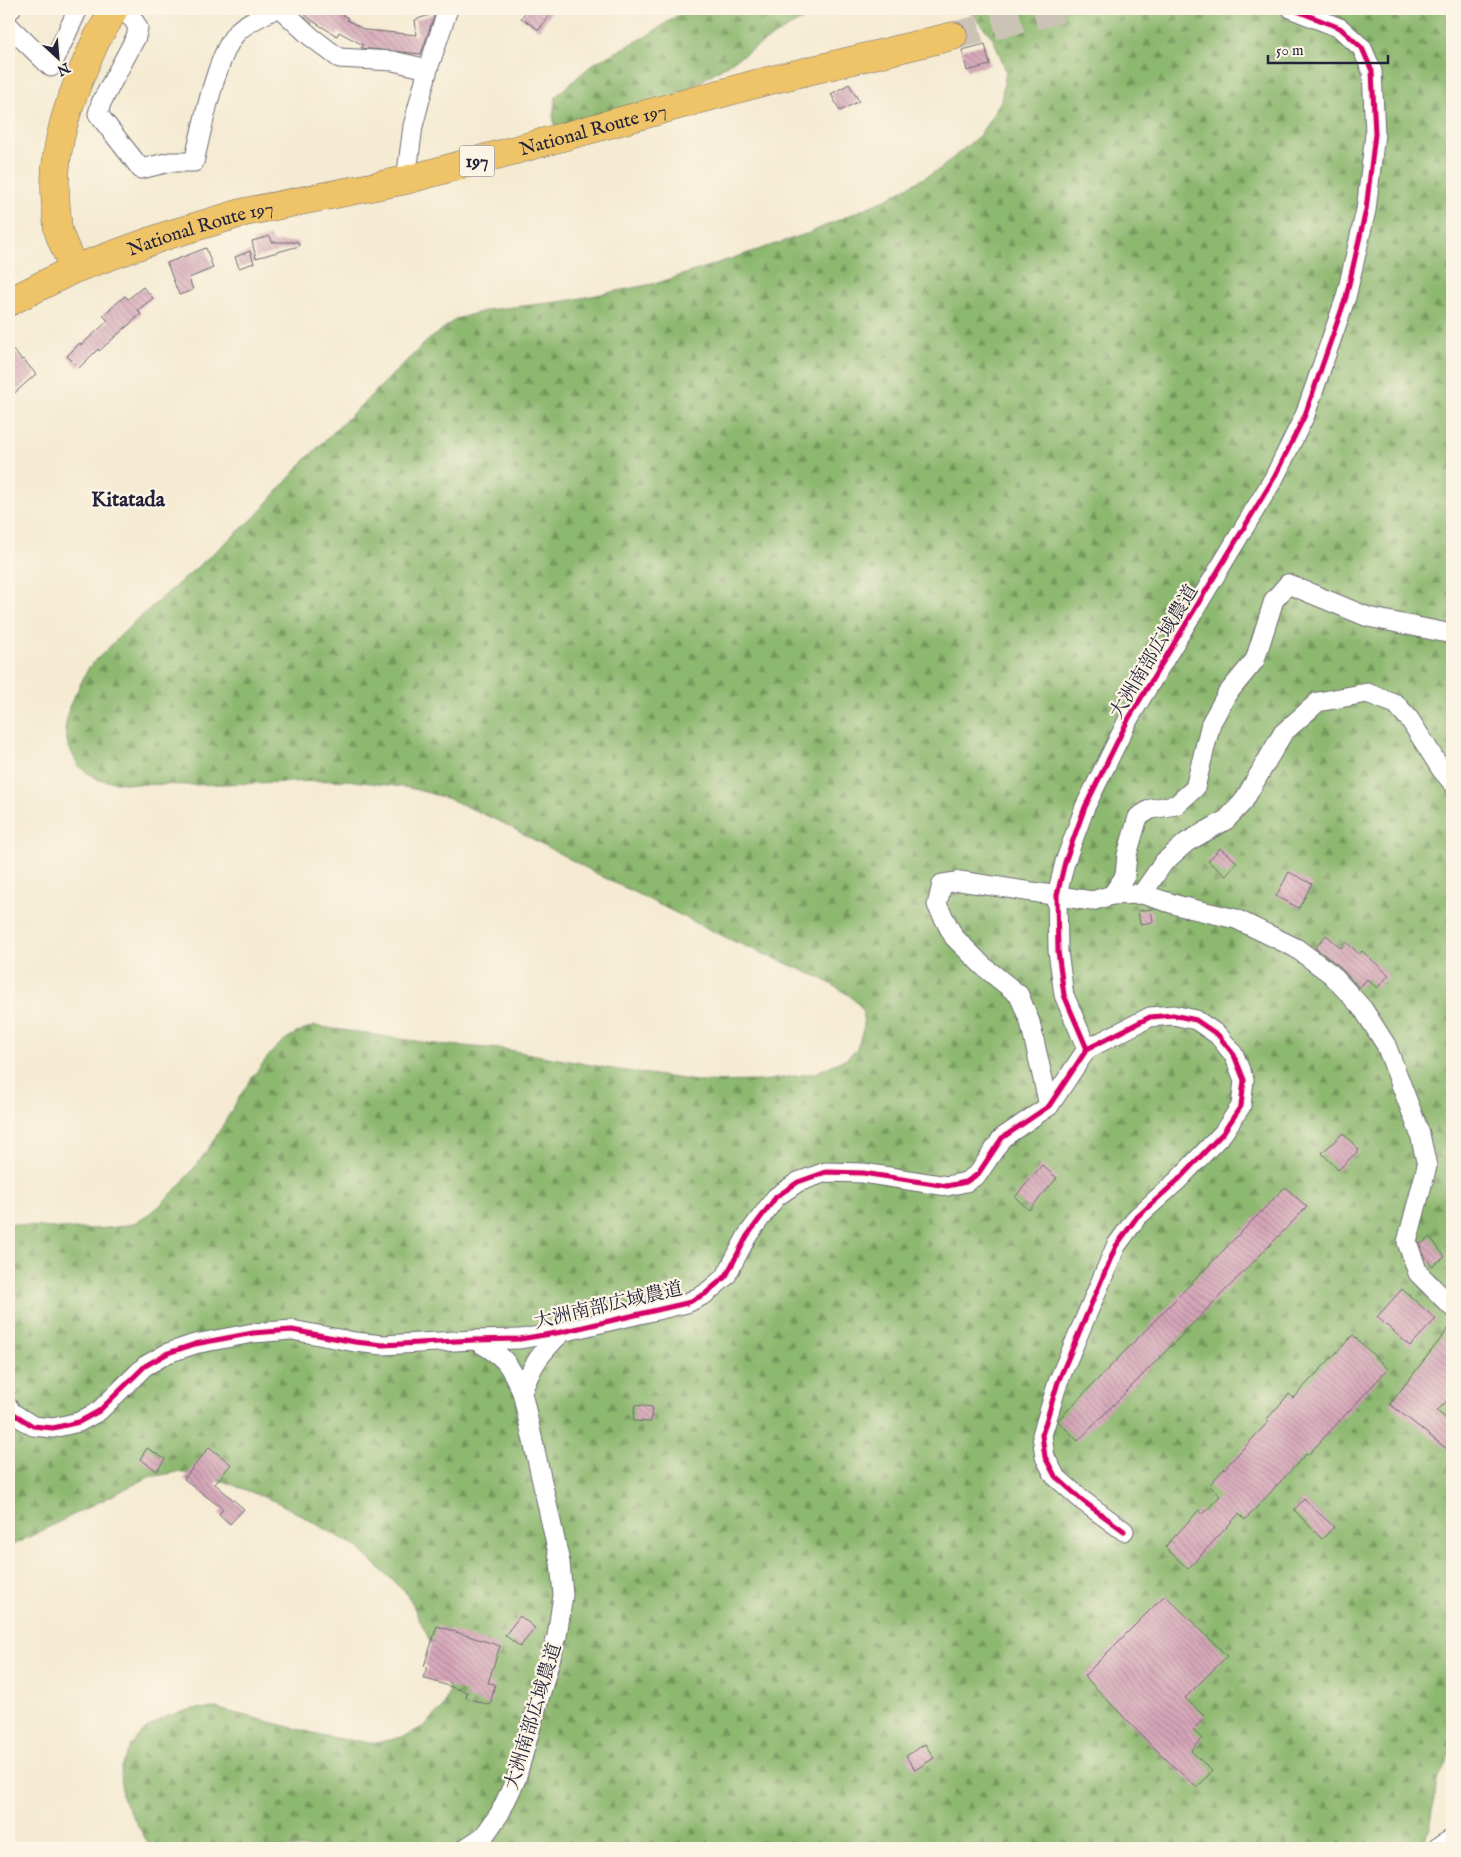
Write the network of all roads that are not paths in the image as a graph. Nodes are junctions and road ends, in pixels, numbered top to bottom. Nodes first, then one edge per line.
1 (78, 9) edge
2 (274, 9) edge
3 (281, 9) edge
4 (448, 9) edge
5 (1292, 9) edge
6 (114, 13) edge
7 (9, 26) edge
8 (953, 36) tunnel mouth
9 (428, 69) junction
10 (406, 180) junction
11 (74, 268) junction
12 (9, 302) edge
13 (1452, 634) edge
14 (1452, 782) edge
15 (1142, 894) junction
16 (1057, 895) junction
17 (1112, 896) junction
18 (1087, 1049) junction
19 (1048, 1106) junction
20 (1452, 1307) edge
21 (562, 1332) junction
22 (474, 1340) junction
23 (522, 1392) junction
24 (9, 1408) edge
25 (1124, 1531) dead end
26 (1452, 1839) edge
27 (466, 1848) edge
28 (1437, 1848) edge

1 - 7 street
2 - 6 street
3 - 9 street
4 - 9 street
5 - 16 street, 大洲南部広域農道
6 - 11 highway
8 - 10 highway, National Route 197 / 197
9 - 10 street
10 - 11 highway, National Route 197 / 197
11 - 12 highway, National Route 197 / 197
13 - 17 street
14 - 15 street
15 - 17 street
15 - 20 street
16 - 17 street
16 - 18 street, 大洲南部広域農道
16 - 19 street
18 - 19 street, 大洲南部広域農道
18 - 25 street
19 - 21 street, 大洲南部広域農道
21 - 22 street, 大洲南部広域農道
21 - 23 street, 大洲南部広域農道
22 - 23 street, 大洲南部広域農道
22 - 24 street
23 - 27 street, 大洲南部広域農道
26 - 28 street

